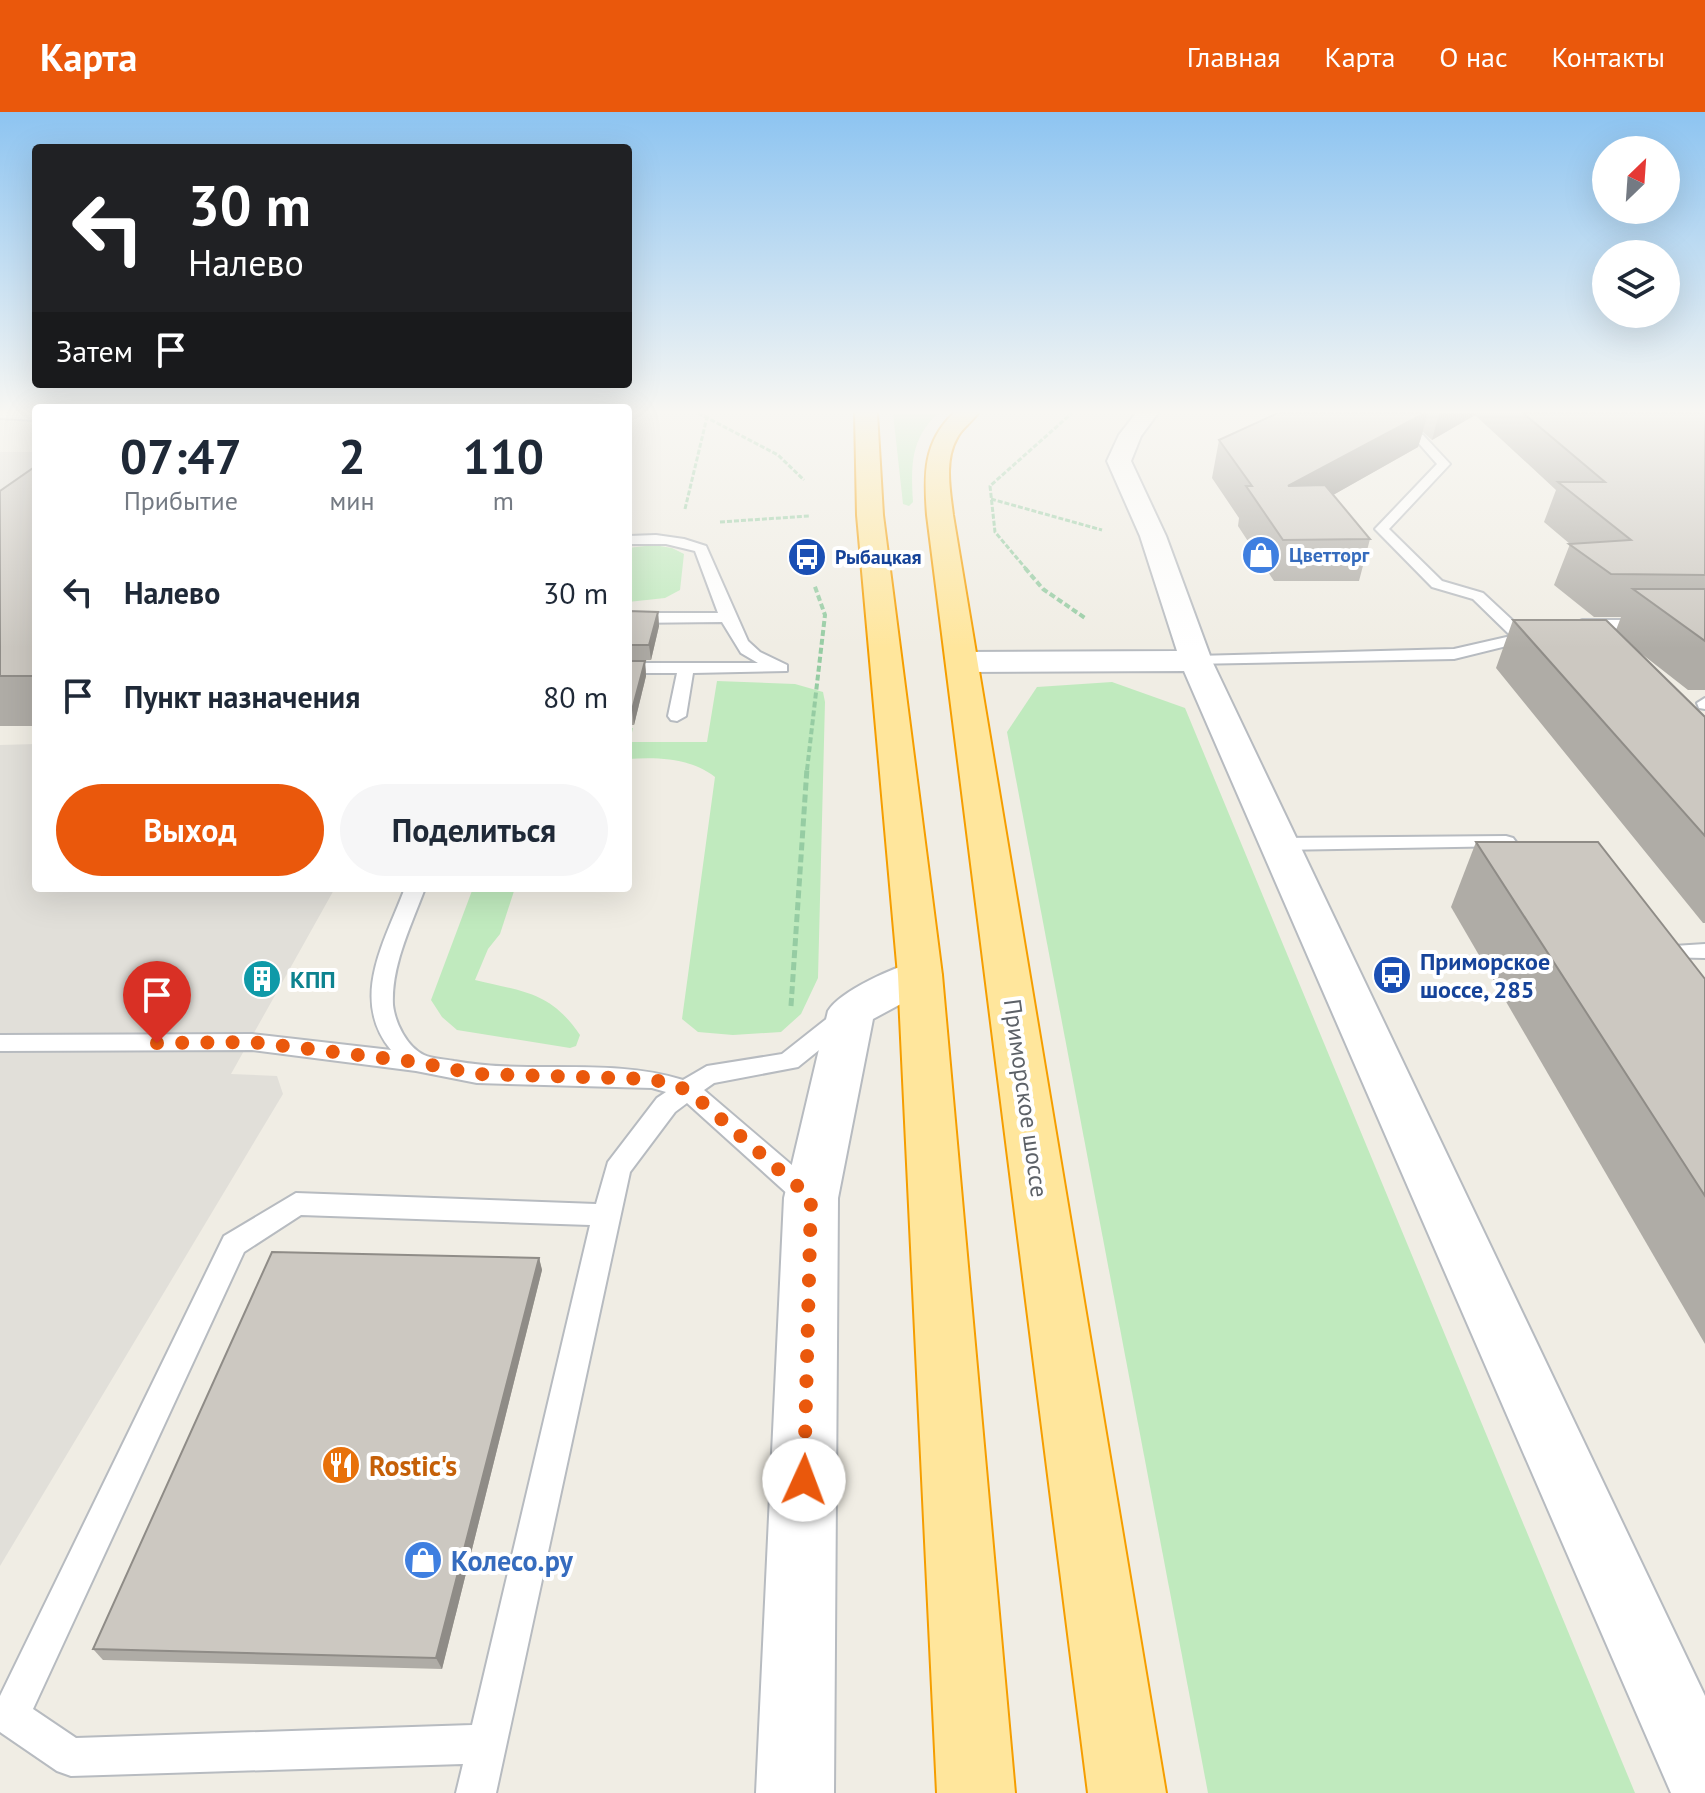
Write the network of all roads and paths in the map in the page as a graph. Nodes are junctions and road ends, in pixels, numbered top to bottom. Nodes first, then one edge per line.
1 (690, 491) edge
2 (869, 491) edge
3 (938, 491) edge
4 (990, 491) edge
5 (1133, 491) edge
6 (1418, 491) edge
7 (991, 499) junction
8 (685, 511) dead end
9 (1153, 536) junction
10 (632, 540) edge
11 (814, 584) dead end
12 (730, 617) junction
13 (632, 618) edge
14 (1090, 622) dead end
15 (1705, 625) edge
16 (1523, 639) junction
17 (1196, 661) junction
18 (963, 662) junction
19 (632, 668) edge
20 (686, 668) junction
21 (677, 716) dead end
22 (1531, 842) edge
23 (1279, 844) junction
24 (414, 892) edge
25 (1705, 951) edge
26 (920, 975) junction
27 (1685, 976) edge
28 (851, 1011) junction
29 (783, 1016) dead end
30 (0, 1043) edge
31 (416, 1062) junction
32 (688, 1090) junction
33 (811, 1198) junction
34 (607, 1215) junction
35 (487, 1744) junction
36 (1705, 1781) edge
37 (476, 1793) edge
38 (795, 1793) edge
39 (976, 1793) edge
40 (1127, 1793) edge

1 - 8 path
2 - 26 highway
3 - 18 highway, Приморское шоссе
4 - 7 path
5 - 9 street
6 - 16 lane
7 - 9 path
7 - 14 path
9 - 17 street
10 - 12 lane
11 - 29 path
12 - 13 lane
12 - 20 lane
15 - 16 lane
16 - 17 lane
17 - 18 street
17 - 23 street
18 - 40 highway, Приморское шоссе
19 - 20 lane
20 - 21 lane
22 - 23 lane
23 - 36 street
24 - 31 lane
25 - 27 lane
26 - 28 street
26 - 39 highway
28 - 32 lane
28 - 33 street
30 - 31 lane
31 - 32 lane
32 - 33 lane
32 - 34 lane
33 - 38 street
34 - 35 lane
34 - 35 lane
35 - 37 lane

